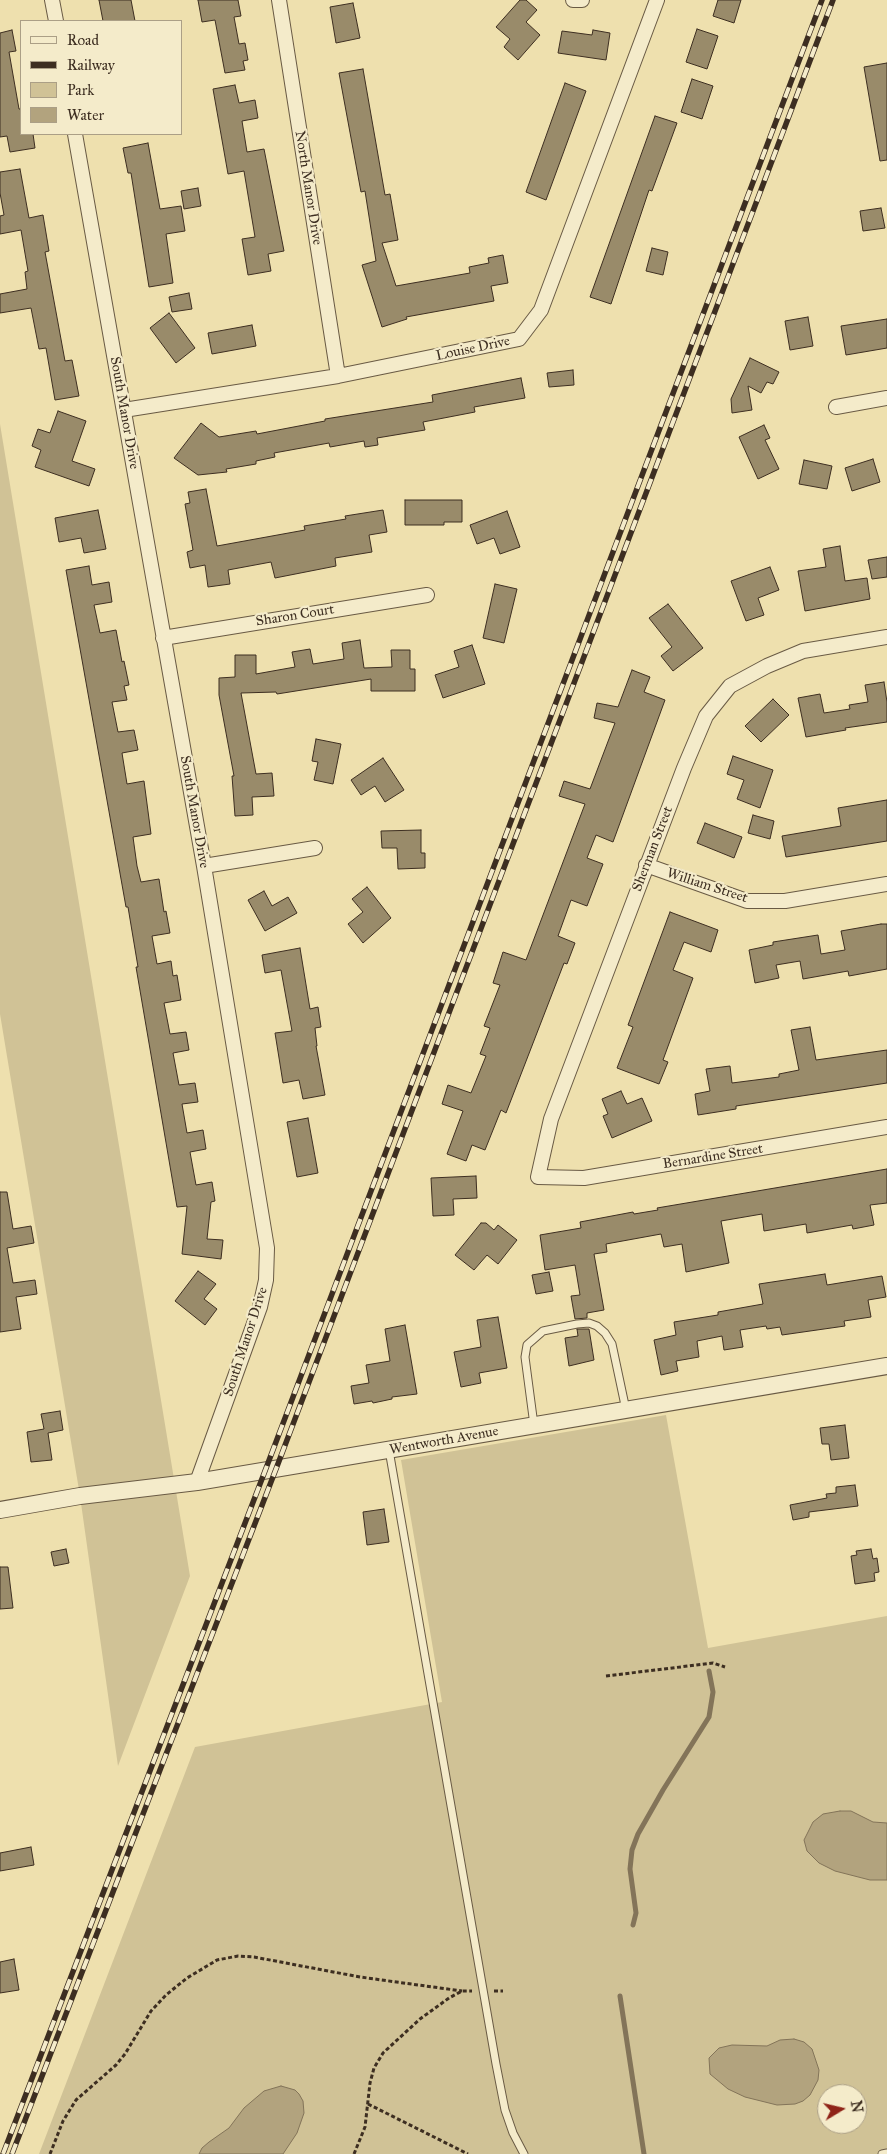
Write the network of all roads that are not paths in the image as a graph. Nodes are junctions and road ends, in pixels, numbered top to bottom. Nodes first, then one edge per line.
1 (52, 0) edge
2 (279, 0) edge
3 (573, 0) edge
4 (582, 0) edge
5 (658, 0) edge
6 (56, 20) edge
7 (75, 135) edge
8 (338, 376) junction
9 (887, 398) edge
10 (836, 407) dead end
11 (124, 410) junction
12 (427, 595) dead end
13 (887, 637) edge
14 (163, 638) junction
15 (315, 848) dead end
16 (204, 866) junction
17 (646, 866) junction
18 (887, 884) edge
19 (887, 1128) edge
20 (538, 1177) joint
21 (887, 1366) edge
22 (626, 1410) junction
23 (534, 1425) junction
24 (389, 1450) junction
25 (198, 1482) junction
26 (0, 1510) edge
27 (887, 2153) edge
28 (524, 2154) edge
29 (882, 2154) edge

1 - 6 street
2 - 8 street, North Manor Drive
3 - 4 street
5 - 8 street, Louise Drive
7 - 11 street, South Manor Drive
8 - 11 street, Louise Drive
9 - 10 street
11 - 14 street, South Manor Drive
12 - 14 street, Sharon Court
13 - 17 street, Sherman Street
14 - 16 street, South Manor Drive
15 - 16 street
16 - 25 street, South Manor Drive
17 - 18 street, William Street
17 - 20 street, Sherman Street
19 - 20 street, Bernardine Street
21 - 22 street, Wentworth Avenue
22 - 23 street, Wentworth Avenue
22 - 23 lane
23 - 24 street, Wentworth Avenue
24 - 25 street, Wentworth Avenue
24 - 28 lane
25 - 26 street, Wentworth Avenue
27 - 29 lane

